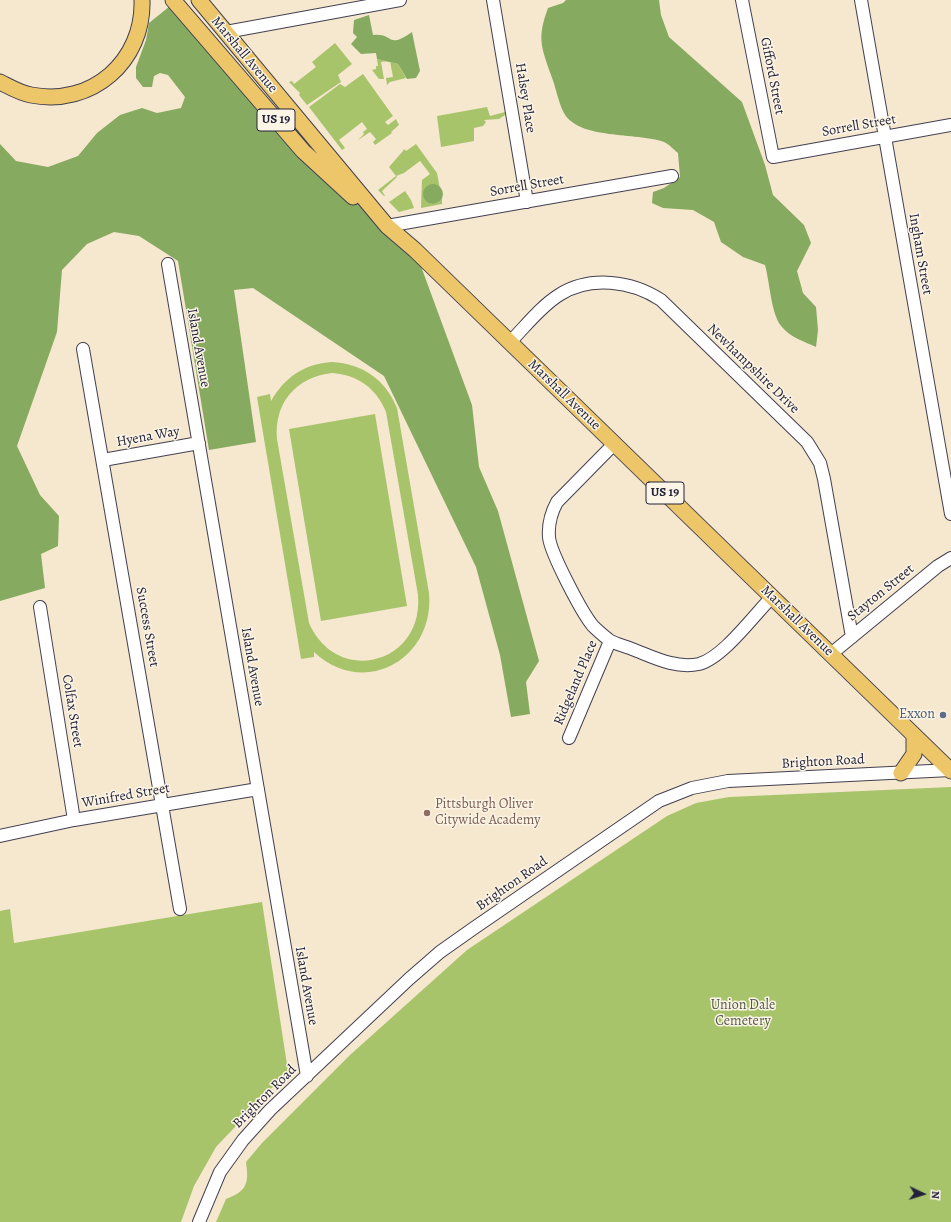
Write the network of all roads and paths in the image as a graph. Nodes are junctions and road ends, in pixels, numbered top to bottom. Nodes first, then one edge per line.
1 (142, 0) edge
2 (173, 0) edge
3 (199, 0) edge
4 (400, 0) edge
5 (493, 0) edge
6 (742, 0) edge
7 (860, 0) edge
8 (226, 32) junction
9 (0, 82) edge
10 (951, 125) edge
11 (885, 137) junction
12 (773, 157) joint
13 (672, 176) dead end
14 (527, 202) junction
15 (387, 226) junction
16 (168, 264) dead end
17 (510, 342) junction
18 (84, 349) dead end
19 (199, 443) junction
20 (614, 444) junction
21 (103, 460) junction
22 (951, 514) edge
23 (951, 558) edge
24 (772, 597) junction
25 (40, 607) dead end
26 (852, 636) junction
27 (610, 641) junction
28 (831, 654) junction
29 (914, 735) junction
30 (569, 738) dead end
31 (951, 770) edge
32 (901, 773) junction
33 (258, 789) junction
34 (163, 805) junction
35 (74, 820) junction
36 (0, 836) edge
37 (180, 909) dead end
38 (306, 1076) junction
39 (199, 1222) edge

1 - 9 main road
2 - 15 main road, US 19
3 - 8 main road, Marshall Avenue / US 19
4 - 8 street
5 - 14 street, Halsey Place
6 - 12 street, Gifford Street
7 - 11 street, Ingham Street
8 - 15 main road, Marshall Avenue / US 19
10 - 11 street, Sorrell Street
11 - 12 street, Sorrell Street
11 - 22 street, Ingham Street
13 - 14 street, Sorrell Street
14 - 15 street, Sorrell Street
15 - 17 main road, Marshall Avenue / US 19
16 - 19 street, Island Avenue
17 - 20 main road, Marshall Avenue / US 19
17 - 26 street, Newhampshire Drive
18 - 21 street, Success Street
19 - 21 street, Hyena Way
19 - 33 street, Island Avenue
20 - 24 main road, Marshall Avenue / US 19
20 - 27 street
21 - 34 street, Success Street
23 - 26 street, Stayton Street
24 - 27 street
24 - 28 main road, Marshall Avenue / US 19
25 - 35 street, Colfax Street
26 - 28 street, Stayton Street
27 - 30 street, Ridgeland Place
28 - 29 main road, Marshall Avenue / US 19
29 - 31 main road, Marshall Avenue / US 19
29 - 32 main road
31 - 32 street, Brighton Road
32 - 38 street, Brighton Road
33 - 34 street, Winifred Street
33 - 38 street, Island Avenue
34 - 35 street, Winifred Street
34 - 37 street, Success Street
35 - 36 street, Winifred Street
38 - 39 street, Brighton Road

